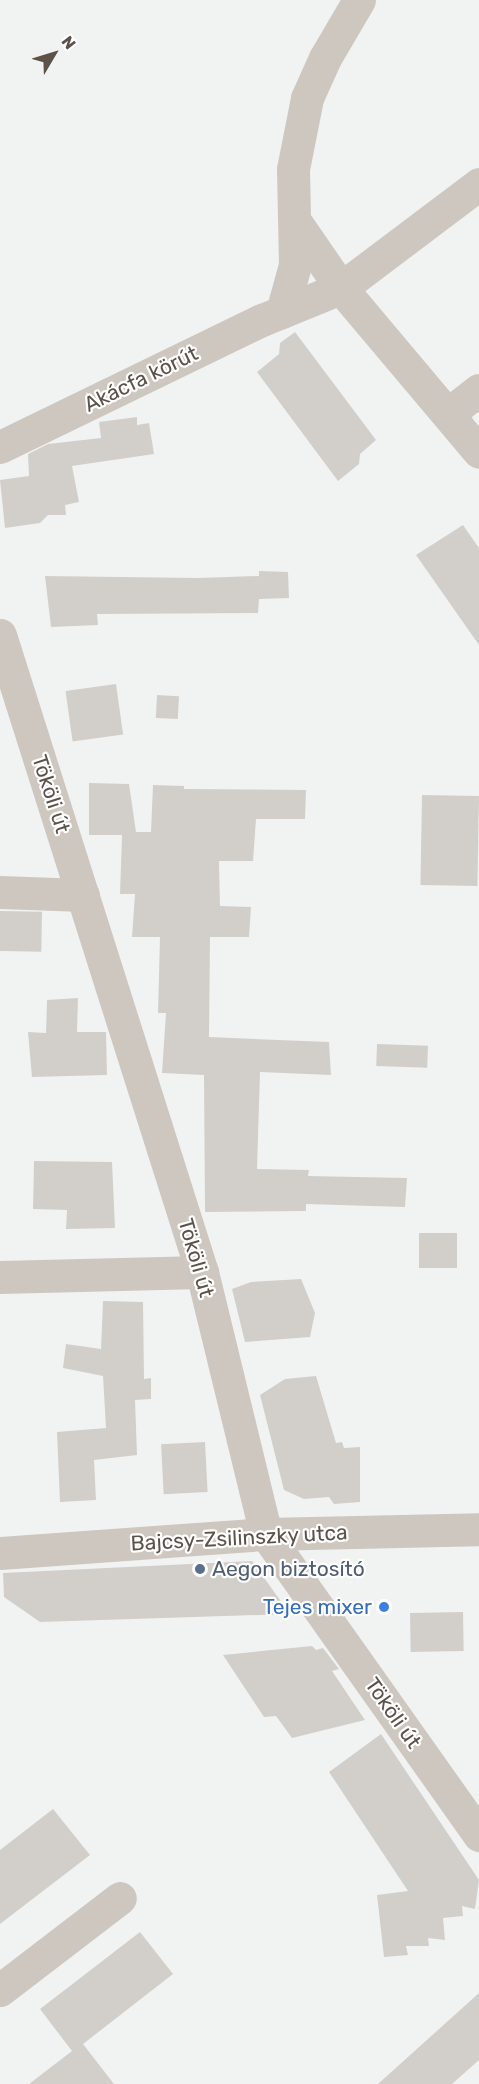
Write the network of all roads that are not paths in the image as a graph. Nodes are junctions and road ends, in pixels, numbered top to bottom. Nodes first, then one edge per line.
1 (360, 0) edge
2 (479, 184) edge
3 (297, 224) junction
4 (341, 288) junction
5 (282, 312) junction
6 (479, 390) edge
7 (448, 414) junction
8 (0, 447) edge
9 (479, 452) edge
10 (0, 635) edge
11 (0, 891) edge
12 (83, 895) junction
13 (202, 1272) junction
14 (0, 1277) edge
15 (479, 1529) edge
16 (266, 1534) junction
17 (0, 1553) edge
18 (479, 1835) edge
19 (120, 1898) dead end
20 (0, 1990) edge

1 - 3 street
2 - 4 street, Akácfa körút
3 - 4 street
3 - 5 street
4 - 5 street, Akácfa körút
4 - 7 street
5 - 8 street, Akácfa körút
6 - 7 street
7 - 9 street
10 - 12 street, Tököli út
11 - 12 street
12 - 13 street, Tököli út
13 - 14 street
13 - 16 street, Tököli út
15 - 16 street, Bajcsy-Zsilinszky utca
16 - 17 street, Bajcsy-Zsilinszky utca
16 - 18 street, Tököli út
19 - 20 street

